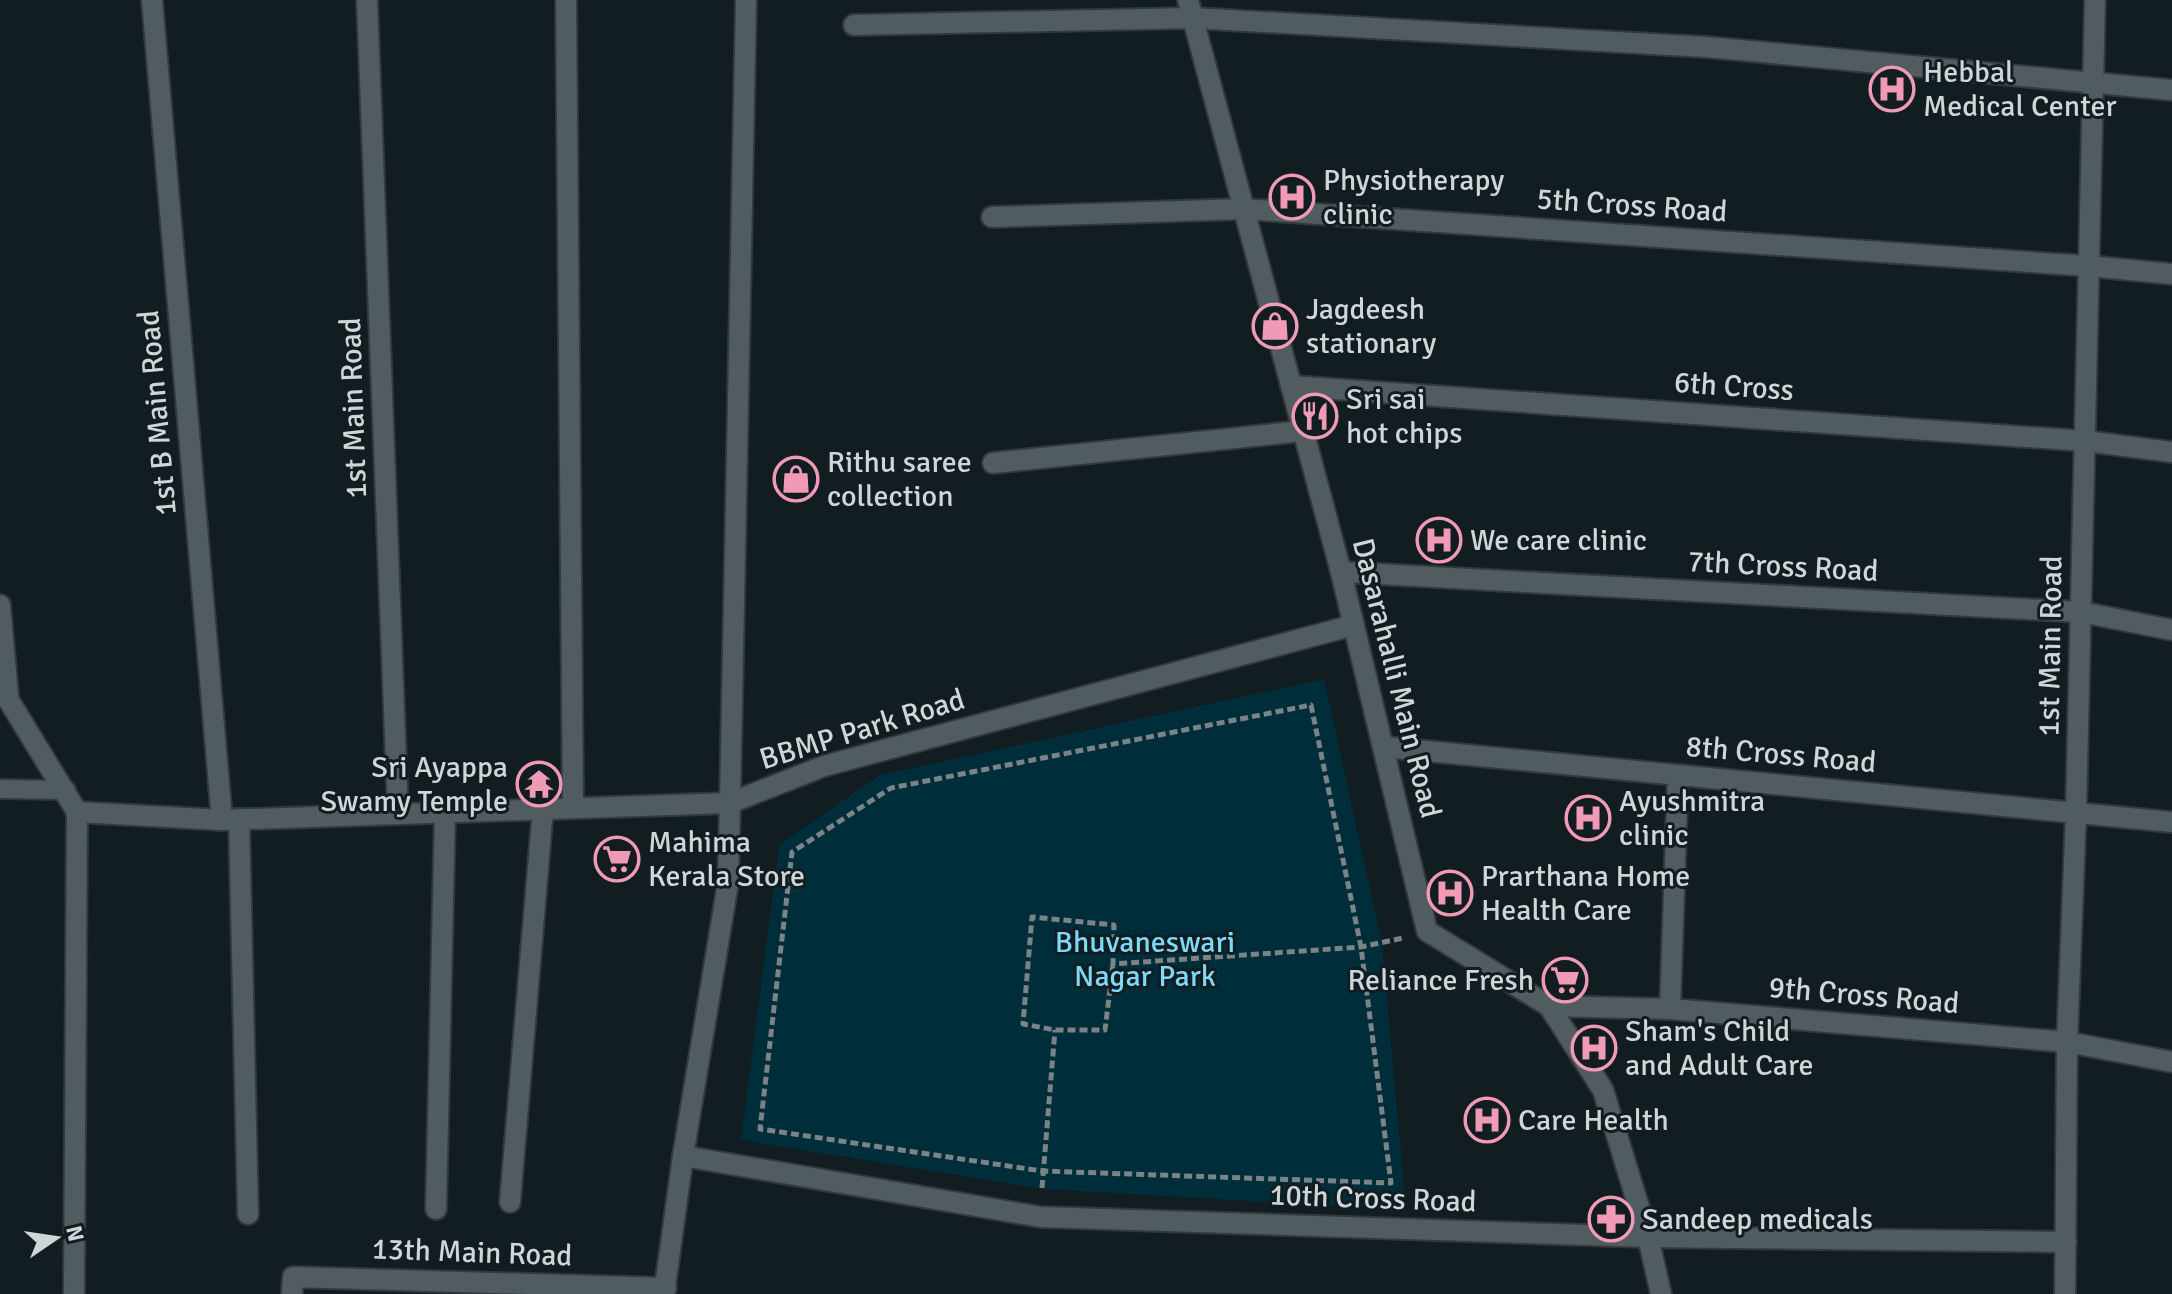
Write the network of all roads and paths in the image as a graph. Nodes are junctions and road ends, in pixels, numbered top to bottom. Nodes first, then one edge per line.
1 (152, 0) edge
2 (367, 0) edge
3 (566, 0) edge
4 (746, 0) edge
5 (2095, 0) edge
6 (1191, 9) edge
7 (854, 25) dead end
8 (2093, 83) junction
9 (2172, 90) edge
10 (1243, 209) junction
11 (992, 217) dead end
12 (2089, 266) junction
13 (2172, 274) edge
14 (1291, 386) junction
15 (1303, 431) junction
16 (2085, 441) junction
17 (2172, 452) edge
18 (993, 463) dead end
19 (1341, 572) junction
20 (0, 605) edge
21 (2081, 612) junction
22 (1354, 625) junction
23 (2172, 630) edge
24 (4, 691) edge
25 (1384, 747) junction
26 (1678, 775) junction
27 (0, 789) edge
28 (66, 790) junction
29 (730, 803) junction
30 (573, 807) junction
31 (543, 808) junction
32 (77, 812) junction
33 (445, 812) junction
34 (2076, 812) junction
35 (398, 814) junction
36 (231, 820) junction
37 (2172, 822) edge
38 (1427, 931) junction
39 (1361, 947) junction
40 (1113, 964) junction
41 (1549, 1006) junction
42 (1670, 1009) junction
43 (1055, 1030) junction
44 (2067, 1042) junction
45 (2172, 1062) edge
46 (683, 1156) junction
47 (1042, 1171) junction
48 (510, 1202) dead end
49 (436, 1209) dead end
50 (248, 1214) dead end
51 (1041, 1217) junction
52 (1648, 1237) junction
53 (2066, 1242) junction
54 (457, 1288) edge
55 (665, 1291) edge
56 (74, 1294) edge
57 (292, 1294) edge
58 (1661, 1294) edge
59 (2065, 1294) edge

1 - 36 street, 1st B Main Road
2 - 35 street, 1st Main Road
3 - 30 street
4 - 29 street
5 - 8 street, 1st Main Road
6 - 7 street
6 - 8 street
6 - 10 street, Dasarahalli Main Road
8 - 9 street
8 - 12 street, 1st Main Road
10 - 11 street, 5th Cross Road
10 - 12 street, 5th Cross Road
10 - 14 street, Dasarahalli Main Road
12 - 13 street, 5th Cross Road
12 - 16 street, 1st Main Road
14 - 15 street, Dasarahalli Main Road
14 - 16 street, 6th Cross
15 - 18 street
15 - 19 street, Dasarahalli Main Road
16 - 17 street, 6th Cross
16 - 21 street, 1st Main Road
19 - 21 street, 7th Cross Road
19 - 22 street, Dasarahalli Main Road
20 - 24 street
21 - 23 street, 7th Cross Road
21 - 34 street, 1st Main Road
22 - 25 street, Dasarahalli Main Road
22 - 29 street, BBMP Park Road
24 - 28 street
25 - 26 street, 8th Cross Road
25 - 38 street, Dasarahalli Main Road
26 - 34 street, 8th Cross Road
26 - 42 street
27 - 28 lane
28 - 32 street
29 - 30 street
29 - 46 street, BBMP Park Road
30 - 31 street
31 - 33 street
31 - 48 street
32 - 36 street
32 - 56 street
33 - 35 street
33 - 49 street
34 - 37 street, 8th Cross Road
34 - 44 street, 1st Main Road
35 - 36 street
36 - 50 street, 1st B Main Road
38 - 39 path
38 - 41 street
39 - 40 path
39 - 47 path
39 - 47 path
40 - 43 path
40 - 43 path
41 - 42 street, 9th Cross Road
41 - 52 street
42 - 44 street, 9th Cross Road
43 - 47 path
44 - 45 street, 9th Cross Road
44 - 53 street, 1st Main Road
46 - 51 street, 10th Cross Road
46 - 55 street, BBMP Park Road
47 - 51 path
51 - 52 street, 10th Cross Road
52 - 53 street, 10th Cross Road
52 - 58 street
53 - 59 street, 1st Main Road
54 - 55 street, 13th Main Road
54 - 57 street, 13th Main Road

